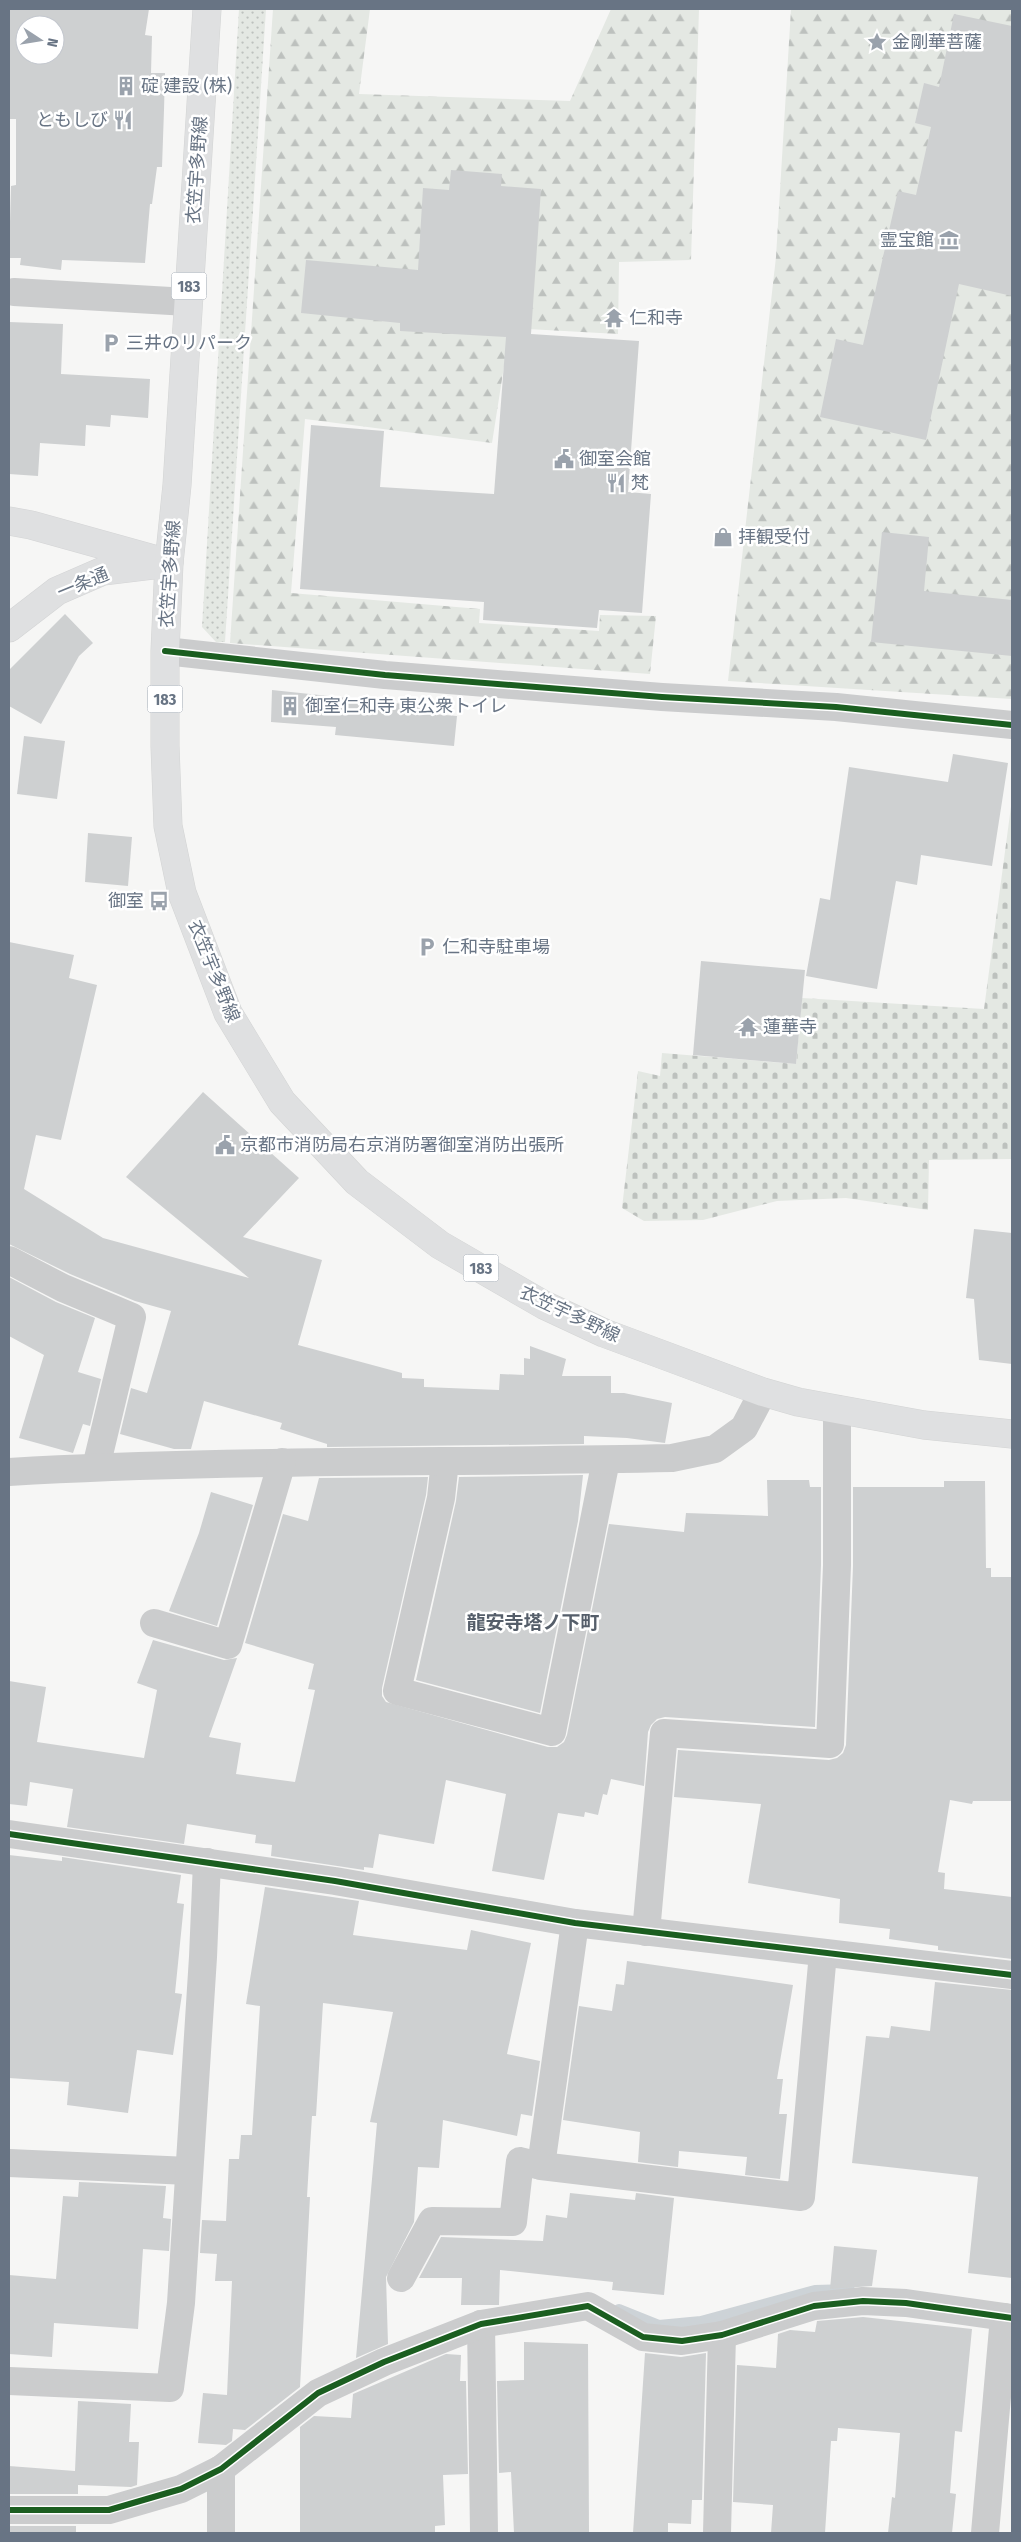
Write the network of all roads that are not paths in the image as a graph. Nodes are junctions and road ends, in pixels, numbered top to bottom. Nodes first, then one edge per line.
1 (207, 9) edge
2 (14, 292) dead end
3 (188, 302) junction
4 (9, 521) edge
5 (169, 563) junction
6 (9, 628) edge
7 (165, 651) junction
8 (1012, 725) edge
9 (9, 1260) edge
10 (763, 1392) junction
11 (837, 1409) junction
12 (1012, 1434) edge
13 (606, 1460) junction
14 (444, 1461) junction
15 (282, 1462) junction
16 (96, 1467) junction
17 (9, 1472) edge
18 (154, 1623) dead end
19 (9, 1834) edge
20 (207, 1862) junction
21 (575, 1923) junction
22 (646, 1932) junction
23 (823, 1953) junction
24 (1012, 1975) edge
25 (9, 2163) edge
26 (541, 2166) junction
27 (190, 2172) junction
28 (401, 2278) dead end
29 (1008, 2318) edge
30 (481, 2324) junction
31 (722, 2335) junction
32 (9, 2381) edge
33 (1003, 2450) edge
34 (221, 2469) junction
35 (9, 2510) edge
36 (221, 2533) edge
37 (484, 2533) edge
38 (717, 2533) edge
39 (986, 2533) edge

1 - 3 main road, 衣笠宇多野線 / 183
2 - 3 street
3 - 5 main road, 衣笠宇多野線 / 183
4 - 5 main road
5 - 6 main road, 一条通
5 - 7 main road, 衣笠宇多野線 / 183
7 - 8 street
7 - 10 main road, 衣笠宇多野線 / 183
9 - 16 street
10 - 11 main road, 衣笠宇多野線 / 183
10 - 13 street
11 - 12 main road, 衣笠宇多野線 / 183
11 - 22 street
13 - 14 street
13 - 14 street
14 - 15 street
15 - 16 street
15 - 18 street
16 - 17 street
19 - 20 street
20 - 21 street
20 - 27 street
21 - 22 street
21 - 26 street
22 - 23 street
23 - 24 street
23 - 26 street
25 - 27 street
26 - 28 street
27 - 32 street
29 - 31 street
29 - 33 street
30 - 31 street
30 - 34 street
30 - 37 street
31 - 38 street
33 - 39 street
34 - 35 street
34 - 36 street

